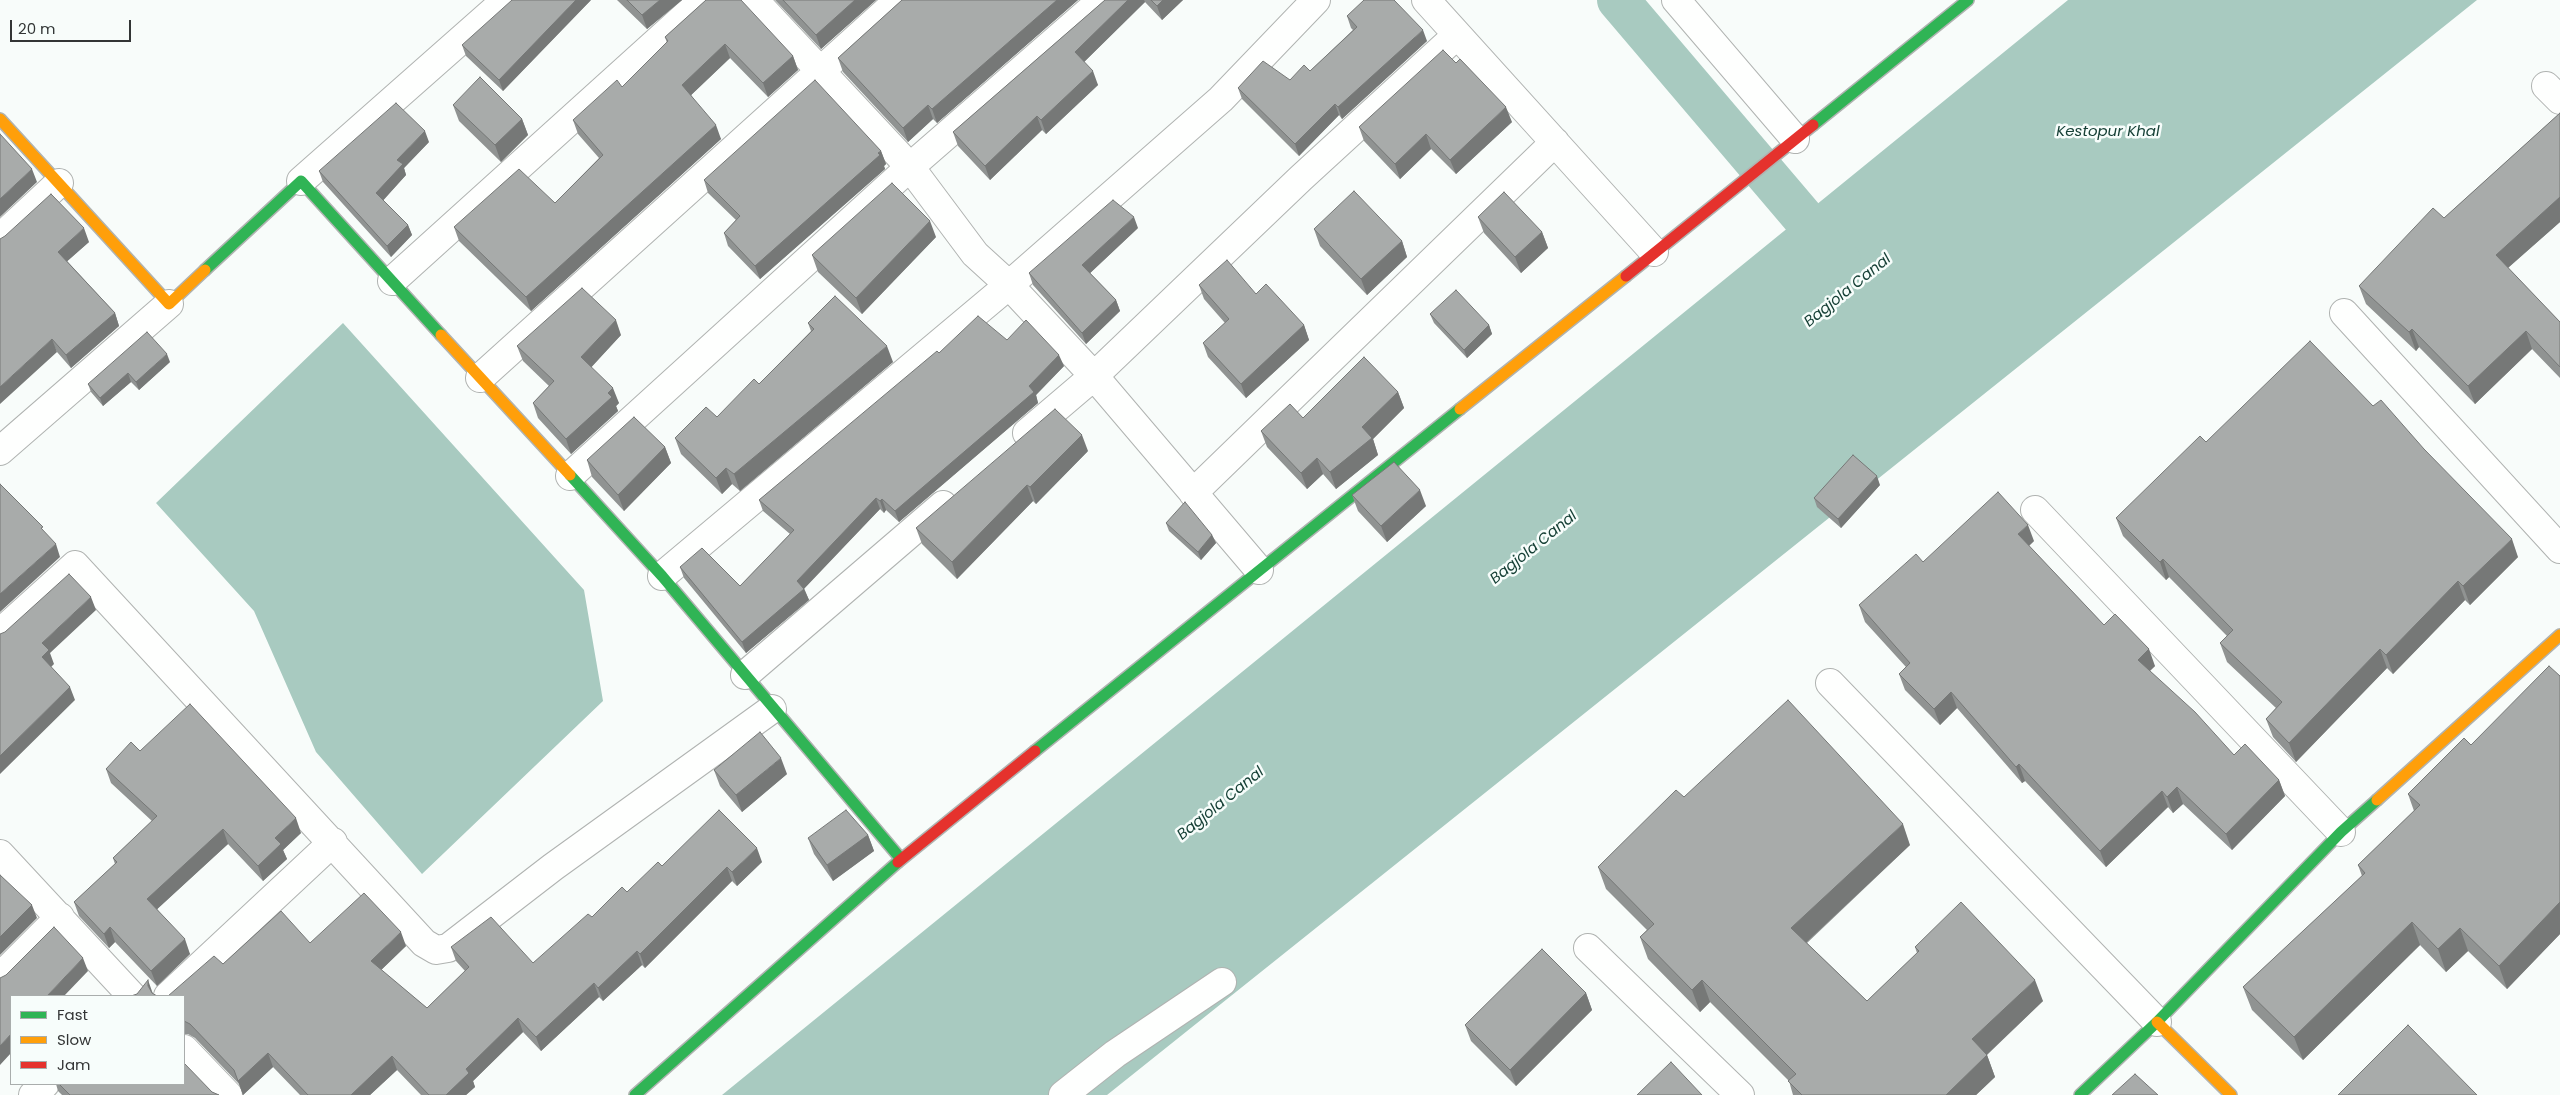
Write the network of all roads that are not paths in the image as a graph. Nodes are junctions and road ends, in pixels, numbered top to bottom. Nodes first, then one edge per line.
1 (506, 0) edge
2 (703, 0) edge
3 (754, 0) edge
4 (899, 0) edge
5 (1102, 0) edge
6 (1316, 0) edge
7 (1426, 0) edge
8 (1676, 0) edge
9 (1968, 0) edge
10 (1457, 35) junction
11 (820, 70) junction
12 (0, 119) edge
13 (1795, 139) junction
14 (1555, 142) junction
15 (910, 168) junction
16 (301, 181) junction
17 (59, 183) junction
18 (0, 238) edge
19 (1654, 252) junction
20 (392, 281) junction
21 (1009, 285) junction
22 (168, 304) junction
23 (2344, 313) dead end
24 (1094, 376) junction
25 (480, 378) junction
26 (1010, 448) edge
27 (0, 451) edge
28 (570, 476) junction
29 (965, 487) edge
30 (1193, 493) junction
31 (2035, 510) dead end
32 (2560, 549) edge
33 (1259, 570) junction
34 (662, 576) junction
35 (0, 633) edge
36 (2557, 644) edge
37 (745, 675) junction
38 (1830, 683) dead end
39 (772, 709) junction
40 (2341, 832) junction
41 (333, 842) junction
42 (0, 854) edge
43 (901, 859) junction
44 (60, 918) junction
45 (1588, 948) dead end
46 (0, 977) edge
47 (1222, 982) dead end
48 (131, 995) edge
49 (169, 995) edge
50 (2157, 1022) junction
51 (185, 1050) edge
52 (44, 1085) edge
53 (216, 1091) edge
54 (33, 1095) edge
55 (635, 1095) edge
56 (1063, 1095) edge
57 (1740, 1095) edge
58 (2080, 1095) edge
59 (2230, 1095) edge

1 - 16 street
2 - 20 street
3 - 11 street
4 - 11 street
5 - 15 street
6 - 21 street
7 - 10 street
8 - 13 street
9 - 13 street
10 - 14 street
10 - 24 street
11 - 15 street
11 - 25 street
12 - 17 street
13 - 19 street
14 - 19 street
14 - 30 street
15 - 21 street
15 - 28 street
16 - 20 street
16 - 22 street
17 - 18 street
17 - 22 street
19 - 33 street
20 - 25 street
21 - 24 street
21 - 34 street
22 - 27 street
23 - 32 street
24 - 26 street
24 - 30 street
25 - 28 street
28 - 34 street
29 - 37 street
30 - 33 street
31 - 40 street
33 - 43 street
34 - 37 street
35 - 41 street
36 - 40 street
37 - 39 street
38 - 50 street
39 - 41 street
39 - 43 street
40 - 50 street
41 - 49 street
42 - 44 street
43 - 55 street
44 - 46 street
44 - 48 street
45 - 57 street
47 - 56 street
50 - 58 street
50 - 59 street
51 - 53 street
52 - 54 street

